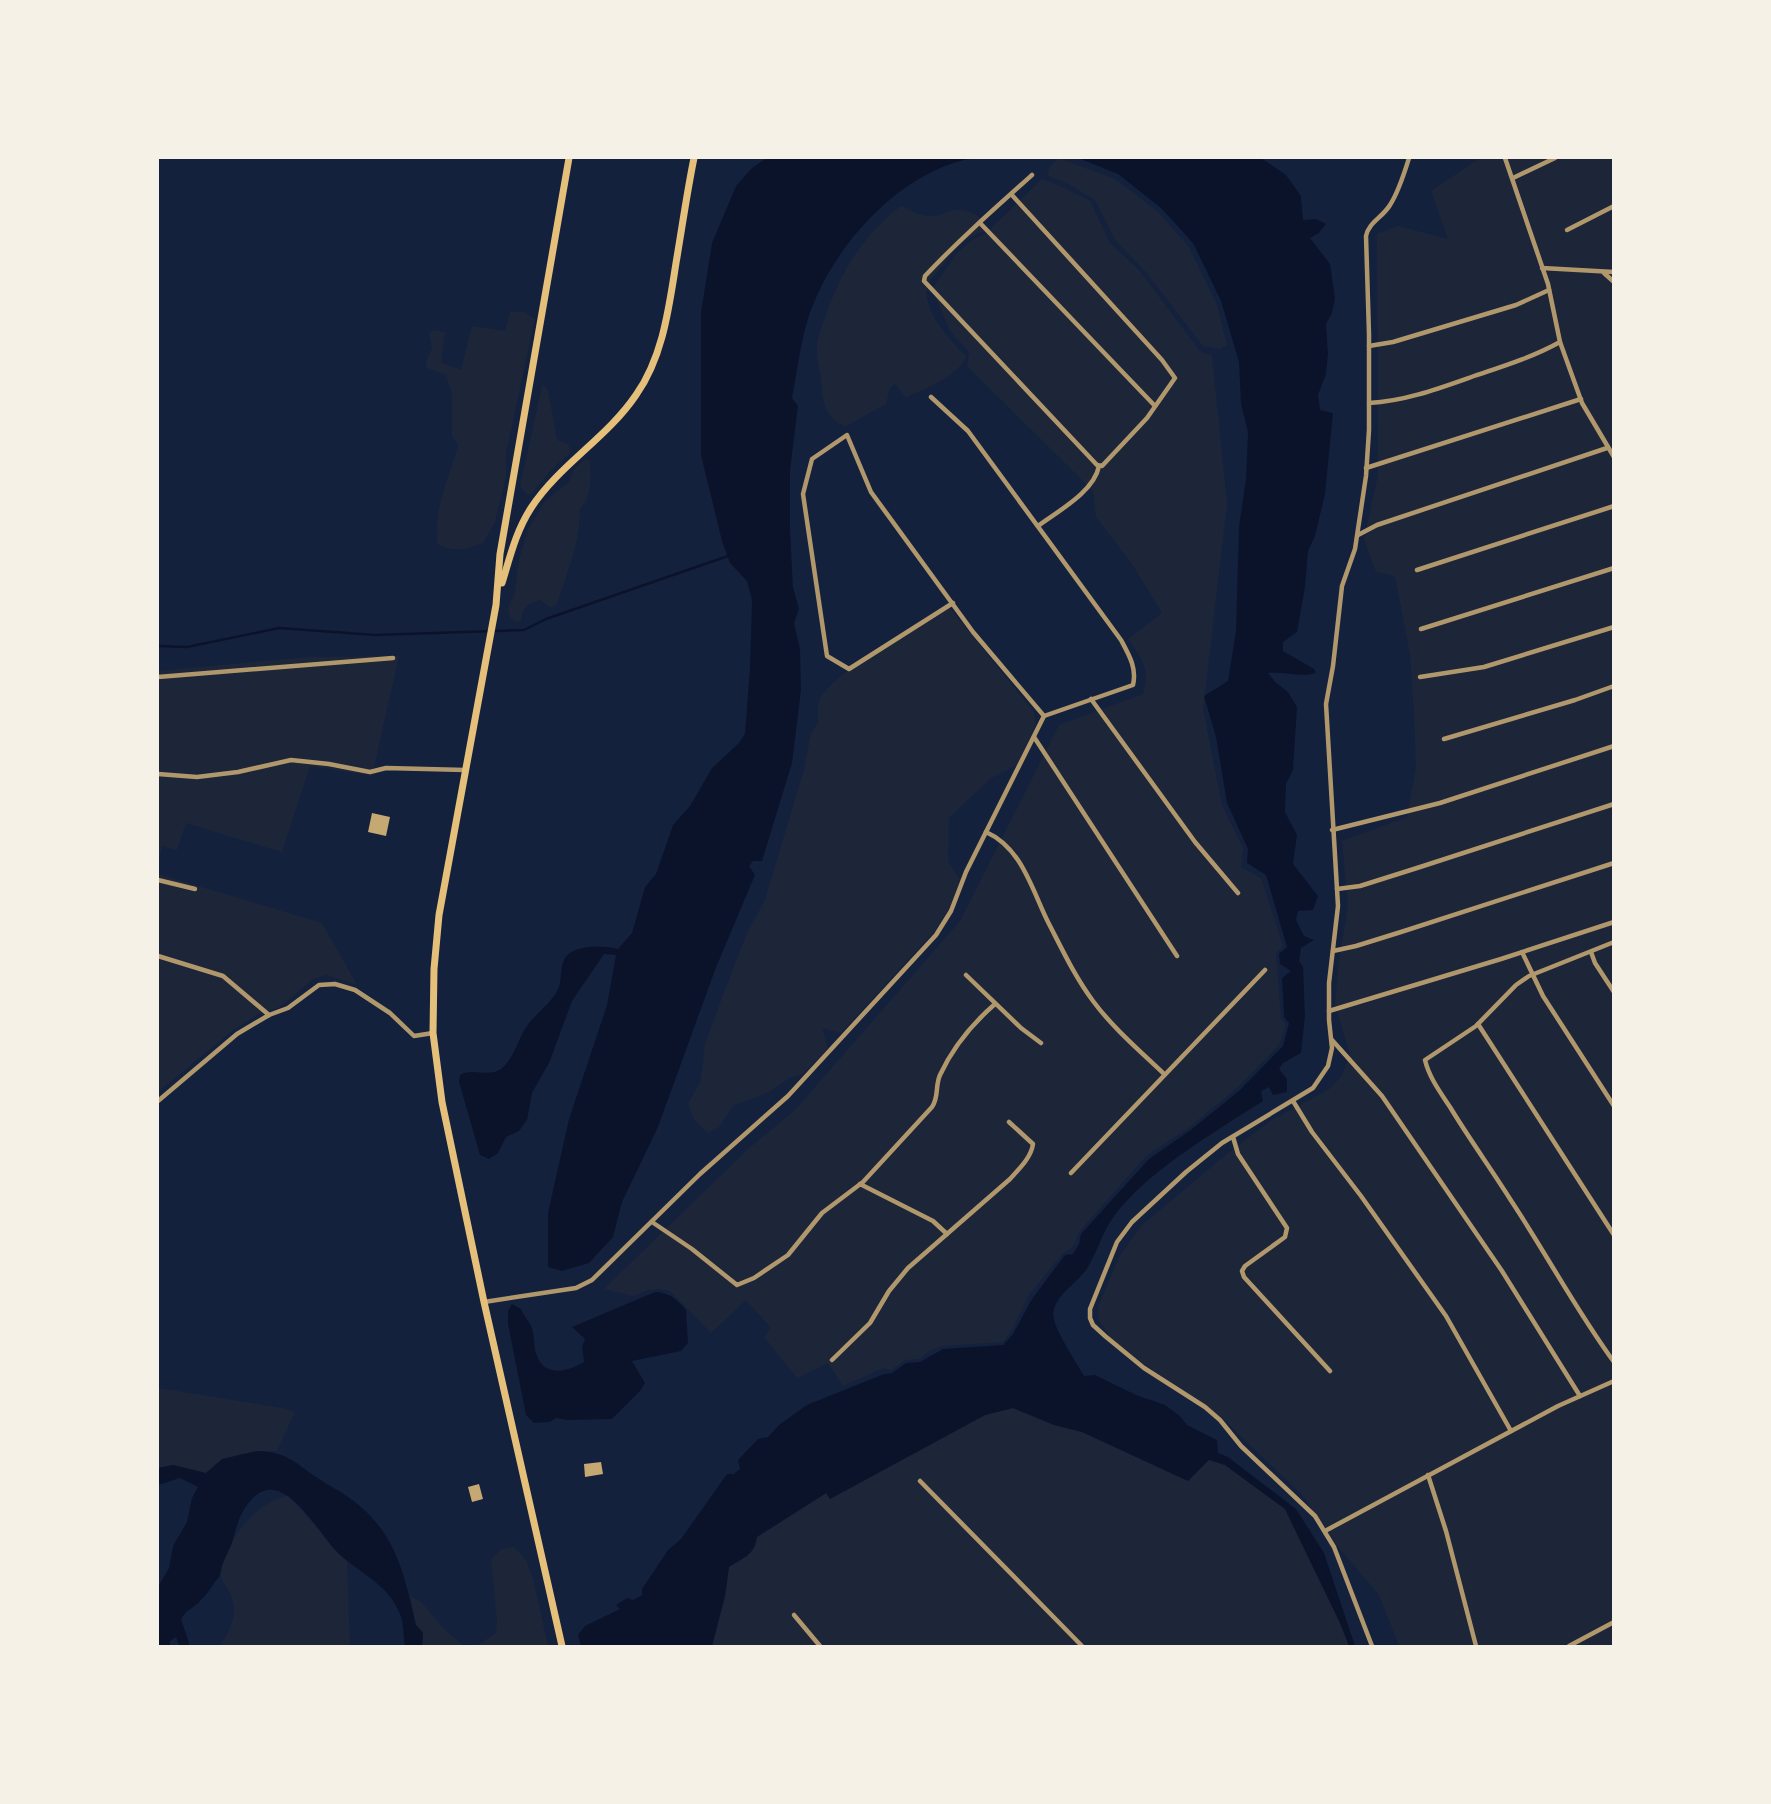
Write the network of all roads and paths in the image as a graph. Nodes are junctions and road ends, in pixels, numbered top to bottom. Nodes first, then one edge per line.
1 (569, 158) edge
2 (694, 158) edge
3 (1409, 158) edge
4 (1505, 158) edge
5 (1555, 158) edge
6 (1032, 176) dead end
7 (1513, 178) junction
8 (1011, 194) junction
9 (1614, 206) edge
10 (980, 223) junction
11 (1567, 230) dead end
12 (1542, 268) junction
13 (1603, 272) junction
14 (1614, 272) edge
15 (1614, 282) edge
16 (1549, 289) junction
17 (1560, 342) junction
18 (1369, 346) junction
19 (931, 397) dead end
20 (1581, 399) junction
21 (1369, 403) junction
22 (1156, 406) junction
23 (1608, 448) junction
24 (1614, 457) edge
25 (1099, 466) junction
26 (1366, 468) junction
27 (1614, 506) edge
28 (1038, 526) junction
29 (1357, 535) junction
30 (1614, 568) edge
31 (1417, 570) dead end
32 (498, 593) junction
33 (953, 603) junction
34 (1614, 627) edge
35 (1421, 629) dead end
36 (393, 658) dead end
37 (158, 677) edge
38 (1420, 677) dead end
39 (1614, 685) edge
40 (1091, 699) junction
41 (1044, 716) junction
42 (1034, 736) junction
43 (1444, 739) dead end
44 (1614, 746) edge
45 (465, 770) junction
46 (158, 774) edge
47 (1614, 804) edge
48 (1332, 830) junction
49 (986, 832) junction
50 (1614, 863) edge
51 (158, 880) edge
52 (195, 889) dead end
53 (1336, 889) junction
54 (1238, 893) dead end
55 (1614, 922) edge
56 (1614, 942) edge
57 (1334, 951) junction
58 (1522, 952) junction
59 (1591, 952) junction
60 (158, 956) edge
61 (1177, 956) dead end
62 (1265, 970) dead end
63 (1534, 974) junction
64 (966, 975) dead end
65 (1614, 992) edge
66 (995, 1004) junction
67 (1329, 1011) junction
68 (269, 1015) junction
69 (1478, 1024) junction
70 (433, 1033) junction
71 (1331, 1040) junction
72 (1041, 1043) dead end
73 (1164, 1074) junction
74 (158, 1101) edge
75 (1293, 1101) junction
76 (1614, 1107) edge
77 (1009, 1122) dead end
78 (1233, 1137) junction
79 (1071, 1173) dead end
80 (860, 1184) junction
81 (652, 1222) junction
82 (947, 1234) junction
83 (1614, 1234) edge
84 (484, 1302) junction
85 (832, 1360) dead end
86 (1614, 1362) edge
87 (1330, 1371) dead end
88 (1614, 1381) edge
89 (1580, 1396) junction
90 (1511, 1431) junction
91 (1427, 1475) junction
92 (920, 1481) dead end
93 (1325, 1531) junction
94 (794, 1615) dead end
95 (1614, 1622) edge
96 (562, 1647) edge
97 (820, 1647) edge
98 (1082, 1647) edge
99 (1372, 1647) edge
100 (1476, 1647) edge
101 (1569, 1647) edge

1 - 32 highway
2 - 32 highway
3 - 18 street
4 - 7 street
5 - 7 street
6 - 8 street
7 - 12 street
8 - 10 street
8 - 22 street
9 - 11 street
10 - 22 street
10 - 25 street
12 - 13 street
12 - 16 street
13 - 14 street
13 - 15 street
16 - 17 street
16 - 18 street
17 - 20 street
17 - 21 street
18 - 21 street
19 - 28 street
20 - 23 street
20 - 26 street
21 - 26 street
22 - 25 street
23 - 24 street
23 - 29 street
25 - 28 street
26 - 29 street
27 - 31 street
28 - 40 street
29 - 48 street
30 - 35 street
32 - 45 highway
33 - 33 street
33 - 41 street
34 - 38 street
36 - 37 street
39 - 43 street
40 - 41 street
40 - 54 street
41 - 42 street
42 - 49 street
42 - 61 street
44 - 48 street
45 - 46 street
45 - 70 highway
47 - 53 street
48 - 53 street
49 - 73 street
49 - 81 street
50 - 57 street
51 - 52 street
53 - 57 street
55 - 58 street
56 - 59 street
57 - 67 street
58 - 63 street
58 - 67 street
59 - 63 street
59 - 65 street
60 - 68 street
62 - 73 street
63 - 69 street
63 - 76 street
64 - 66 street
66 - 72 street
66 - 80 street
67 - 71 street
68 - 70 street
68 - 74 street
69 - 83 street
69 - 86 street
70 - 84 highway
71 - 75 street
71 - 89 street
73 - 79 street
75 - 78 street
75 - 90 street
77 - 82 street
78 - 87 street
78 - 93 street
80 - 81 street
80 - 82 street
81 - 84 street
82 - 85 street
84 - 96 highway
88 - 89 street
89 - 90 street
90 - 91 street
91 - 93 street
91 - 100 street
92 - 98 street
93 - 99 street
94 - 97 street
95 - 101 street

